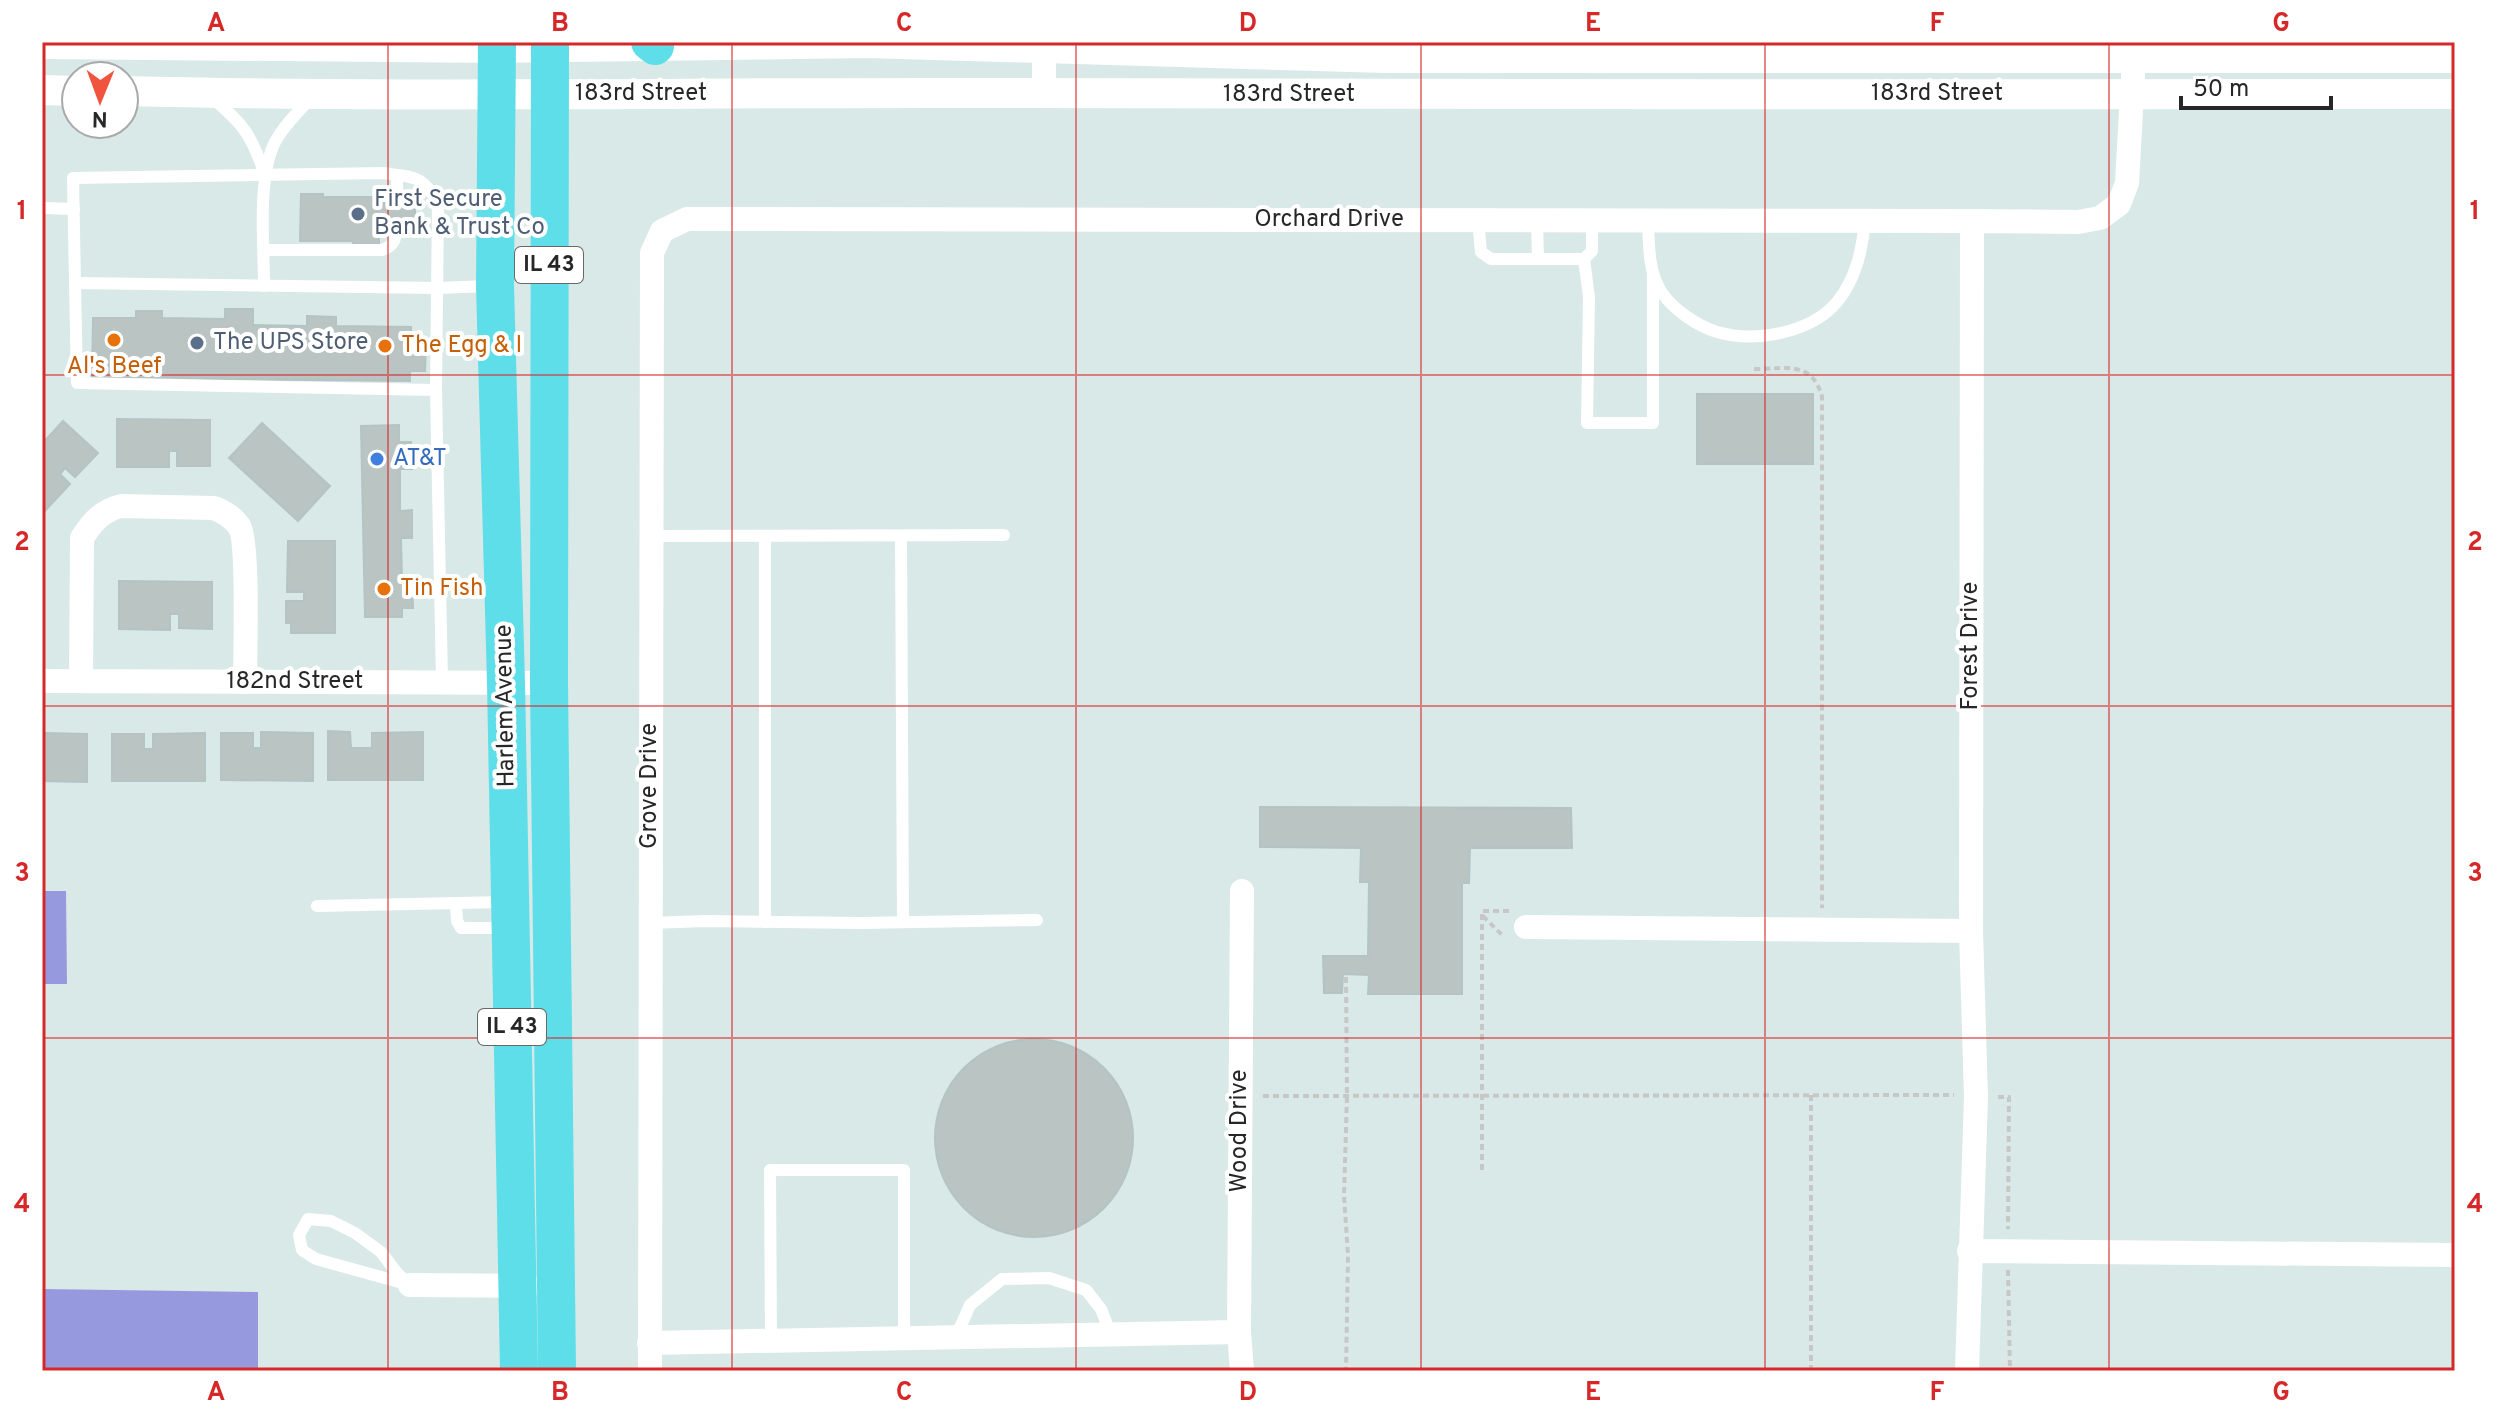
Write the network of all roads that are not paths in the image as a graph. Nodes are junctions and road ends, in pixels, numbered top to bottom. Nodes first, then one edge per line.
1 (867, 42) edge
2 (127, 43) edge
3 (744, 43) edge
4 (42, 44) edge
5 (339, 44) edge
6 (671, 44) edge
7 (497, 45) edge
8 (550, 45) edge
9 (1044, 46) edge
10 (2133, 47) edge
11 (1385, 50) edge
12 (1686, 50) edge
13 (1744, 50) edge
14 (2455, 58) edge
15 (140, 91) edge
16 (316, 92) junction
17 (206, 93) junction
18 (497, 94) junction
19 (1044, 94) junction
20 (2132, 94) junction
21 (2455, 94) edge
22 (550, 95) junction
23 (1385, 96) junction
24 (265, 175) junction
25 (397, 175) junction
26 (397, 202) dead end
27 (42, 208) edge
28 (74, 209) junction
29 (687, 219) joint
30 (1478, 220) junction
31 (1537, 221) junction
32 (1592, 221) junction
33 (1648, 221) junction
34 (1865, 221) junction
35 (1972, 221) junction
36 (397, 227) dead end
37 (264, 250) junction
38 (1538, 259) junction
39 (1584, 259) junction
40 (1653, 274) junction
41 (75, 283) junction
42 (264, 286) junction
43 (495, 286) junction
44 (438, 288) junction
45 (436, 390) junction
46 (1004, 535) dead end
47 (651, 536) junction
48 (765, 537) junction
49 (901, 537) junction
50 (42, 681) edge
51 (81, 681) junction
52 (245, 682) junction
53 (442, 682) junction
54 (506, 683) junction
55 (549, 683) junction
56 (1242, 891) dead end
57 (456, 903) junction
58 (317, 906) dead end
59 (509, 915) junction
60 (1519, 919) road end
61 (1037, 920) dead end
62 (765, 922) junction
63 (903, 922) junction
64 (650, 923) junction
65 (1971, 931) junction
66 (1969, 1251) junction
67 (2455, 1255) edge
68 (410, 1285) junction
69 (537, 1286) junction
70 (1239, 1332) junction
71 (1111, 1335) junction
72 (956, 1337) junction
73 (904, 1338) junction
74 (771, 1341) junction
75 (649, 1343) junction
76 (519, 1371) edge
77 (557, 1371) edge
78 (650, 1371) edge
79 (1242, 1371) edge
80 (1967, 1371) edge

1 - 3 street, 183rd Street
1 - 9 street, 183rd Street
2 - 4 street, 183rd Street
2 - 5 street, 183rd Street
3 - 6 street, 183rd Street
5 - 7 street, 183rd Street
6 - 8 street, 183rd Street
7 - 8 street, 183rd Street
7 - 18 main road, Harlem Avenue / IL 43
8 - 22 main road, Harlem Avenue / IL 43
9 - 11 street, 183rd Street
9 - 19 street
10 - 13 street, 183rd Street
10 - 14 street, 183rd Street
10 - 20 street
11 - 12 street, 183rd Street
11 - 23 street
12 - 13 street, 183rd Street
15 - 17 street, 183rd Street
16 - 17 street, 183rd Street
16 - 18 street, 183rd Street
16 - 24 lane
17 - 24 lane
18 - 22 street, 183rd Street
18 - 43 main road, Harlem Avenue / IL 43
19 - 22 street, 183rd Street
19 - 23 street, 183rd Street
20 - 21 street, 183rd Street
20 - 23 street, 183rd Street
20 - 35 street
22 - 55 main road, Harlem Avenue / IL 43
24 - 25 lane
24 - 28 lane
24 - 37 lane
25 - 26 lane
25 - 44 lane
27 - 28 lane
28 - 41 lane
29 - 30 street, Orchard Drive
29 - 47 street, Grove Drive
30 - 31 street, Orchard Drive
30 - 38 lane
31 - 32 street, Orchard Drive
31 - 38 lane
32 - 33 street, Orchard Drive
32 - 39 lane
33 - 34 street, Orchard Drive
33 - 40 lane
34 - 35 street, Orchard Drive
34 - 40 lane
35 - 65 street, Forest Drive
36 - 37 lane
37 - 42 lane
38 - 39 lane
39 - 40 lane
41 - 42 lane
41 - 45 lane
42 - 44 lane
43 - 44 lane
43 - 54 main road, Harlem Avenue / IL 43
44 - 45 lane
45 - 53 lane
46 - 49 lane
47 - 48 lane
47 - 64 street, Grove Drive
48 - 49 lane
48 - 62 lane
49 - 63 lane
50 - 51 street, 182nd Street
51 - 52 street, 182nd Street
51 - 52 street
52 - 53 street, 182nd Street
53 - 54 street, 182nd Street
54 - 55 street, 182nd Street
54 - 59 main road, Harlem Avenue / IL 43
55 - 69 main road, Harlem Avenue / IL 43
56 - 70 street, Wood Drive
57 - 58 lane
57 - 59 lane
57 - 59 lane
59 - 69 main road, Harlem Avenue / IL 43
60 - 65 street
61 - 63 lane
62 - 63 lane
62 - 64 lane
64 - 75 street, Grove Drive
65 - 66 street, Forest Drive
66 - 67 street
66 - 80 street, Forest Drive
68 - 68 lane
68 - 69 street
69 - 76 main road, Harlem Avenue / IL 43
69 - 77 main road, Harlem Avenue / IL 43
70 - 71 street
70 - 79 street, Wood Drive
71 - 72 street
71 - 72 lane
72 - 73 street
73 - 74 street
73 - 74 lane
74 - 75 street
75 - 78 street, Grove Drive

